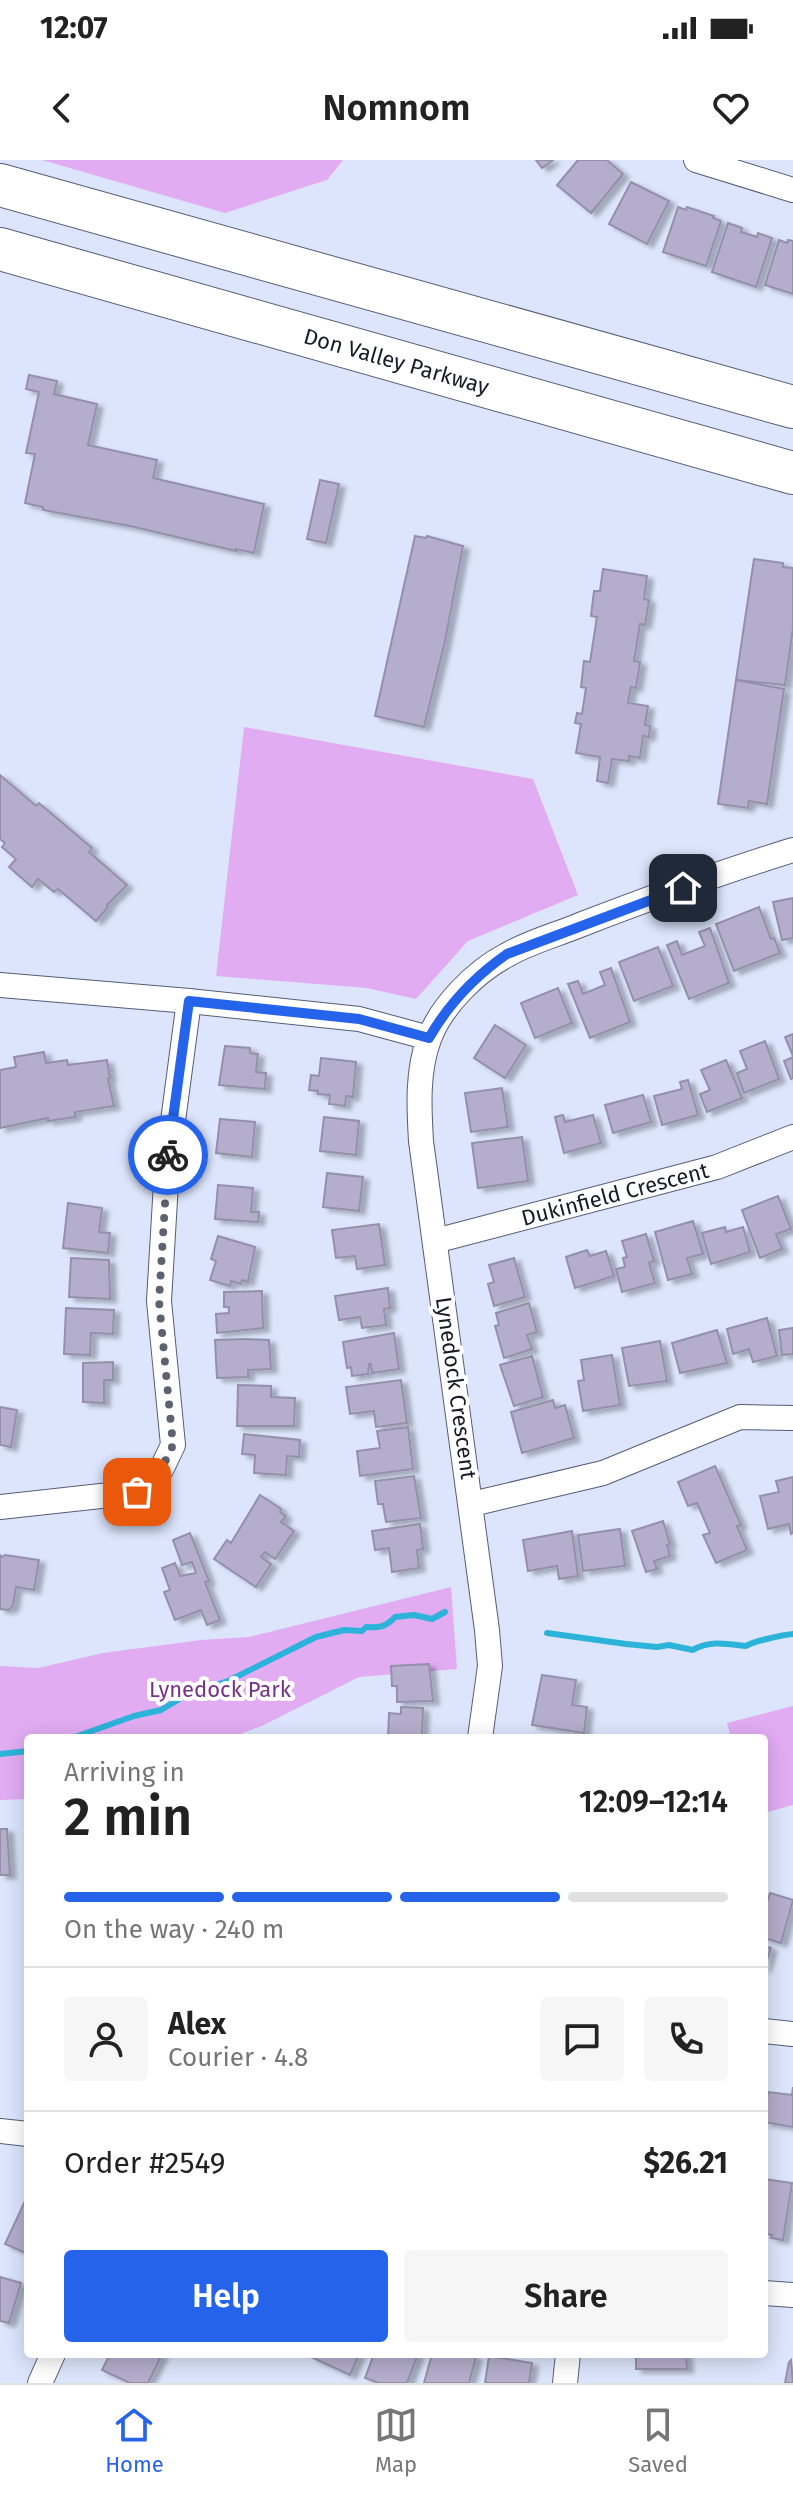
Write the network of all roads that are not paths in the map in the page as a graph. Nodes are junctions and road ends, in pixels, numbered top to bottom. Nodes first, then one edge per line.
1 (696, 160) edge
2 (0, 185) edge
3 (793, 190) edge
4 (0, 249) edge
5 (793, 407) edge
6 (793, 473) edge
7 (793, 850) edge
8 (0, 985) edge
9 (189, 1001) junction
10 (429, 1038) junction
11 (793, 1137) edge
12 (435, 1241) junction
13 (793, 1418) edge
14 (472, 1504) junction
15 (0, 1507) edge
16 (481, 1734) edge
17 (768, 2031) edge
18 (793, 2034) edge
19 (0, 2131) edge
20 (24, 2134) edge
21 (768, 2293) edge
22 (793, 2295) edge
23 (51, 2358) edge
24 (568, 2358) edge
25 (40, 2383) edge
26 (565, 2383) edge

1 - 3 street
2 - 5 highway
4 - 6 highway, Don Valley Parkway
7 - 10 street
8 - 9 street
9 - 10 street
9 - 15 street
10 - 12 street, Lynedock Crescent
11 - 12 street, Dukinfield Crescent
12 - 14 street, Lynedock Crescent
13 - 14 street
14 - 16 street, Lynedock Crescent
17 - 18 street
19 - 20 street
21 - 22 street
23 - 25 street
24 - 26 street

